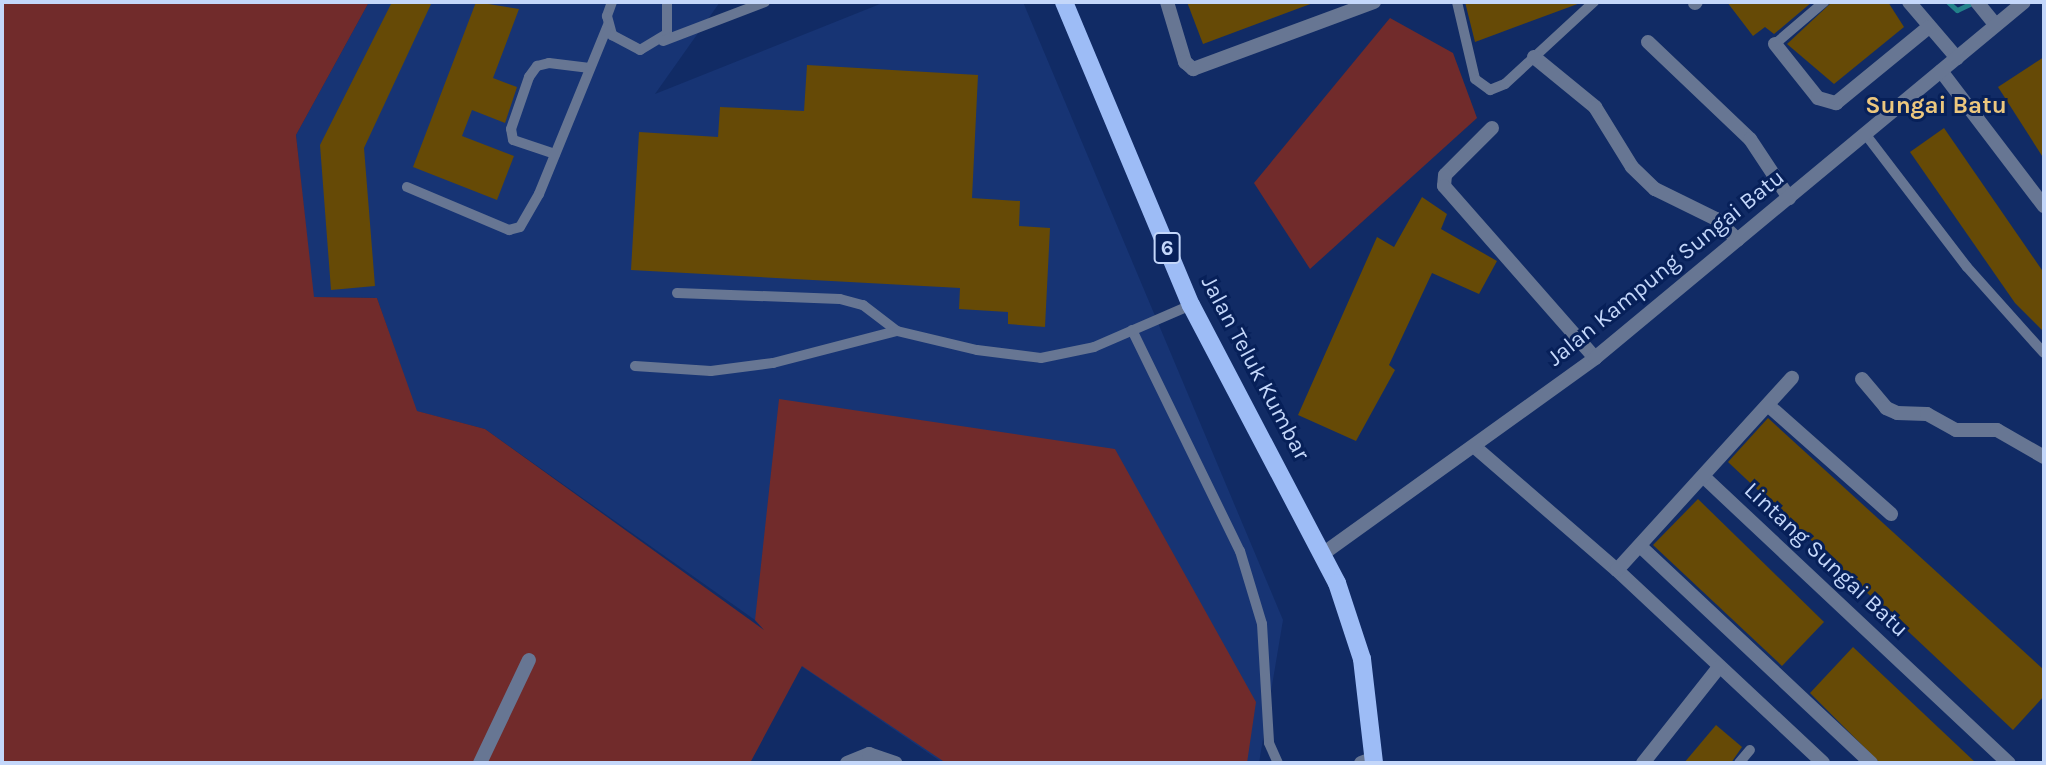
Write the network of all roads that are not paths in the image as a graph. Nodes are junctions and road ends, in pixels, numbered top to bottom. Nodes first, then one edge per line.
1 (612, 2) edge
2 (667, 2) edge
3 (765, 2) edge
4 (1064, 2) edge
5 (1167, 2) edge
6 (1374, 2) edge
7 (1457, 2) edge
8 (1594, 2) edge
9 (1824, 2) edge
10 (1909, 2) edge
11 (1977, 2) edge
12 (2024, 2) edge
13 (1995, 24) junction
14 (608, 25) junction
15 (1929, 27) junction
16 (660, 42) junction
17 (1648, 42) dead end
18 (1774, 44) joint
19 (1534, 57) junction
20 (1957, 58) junction
21 (590, 68) junction
22 (1941, 71) junction
23 (1492, 128) dead end
24 (1866, 135) junction
25 (555, 155) junction
26 (407, 187) dead end
27 (1789, 198) junction
28 (2044, 206) edge
29 (1738, 240) junction
30 (677, 293) dead end
31 (1191, 305) junction
32 (1132, 330) junction
33 (897, 331) junction
34 (2044, 352) edge
35 (1595, 358) junction
36 (635, 366) dead end
37 (1792, 378) dead end
38 (1862, 379) dead end
39 (1769, 406) junction
40 (1476, 448) junction
41 (2044, 457) edge
42 (1705, 478) junction
43 (1891, 514) dead end
44 (1640, 546) junction
45 (1324, 553) junction
46 (1616, 570) junction
47 (529, 660) dead end
48 (1719, 667) junction
49 (1750, 750) dead end
50 (1370, 761) edge
51 (480, 763) edge
52 (847, 763) edge
53 (895, 763) edge
54 (1278, 763) edge
55 (1643, 763) edge
56 (1739, 763) edge
57 (1823, 763) edge
58 (1871, 763) edge
59 (2009, 763) edge

1 - 14 lane
2 - 16 lane
3 - 16 lane
4 - 31 main road, Jalan Teluk Kumbar / 6
5 - 6 street
7 - 19 lane
8 - 19 lane
9 - 18 lane
10 - 15 street
11 - 13 street
12 - 13 street, Jalan Kampung Sungai Batu
13 - 20 street, Jalan Kampung Sungai Batu
14 - 16 lane
14 - 21 lane
15 - 18 street
15 - 20 street
17 - 27 street
19 - 29 street
20 - 22 street, Jalan Kampung Sungai Batu
21 - 25 lane
21 - 25 lane
22 - 24 street, Jalan Kampung Sungai Batu
22 - 28 street
23 - 35 street
24 - 27 street, Jalan Kampung Sungai Batu
24 - 34 lane
25 - 26 lane
27 - 29 street, Jalan Kampung Sungai Batu
29 - 35 street, Jalan Kampung Sungai Batu
30 - 33 lane
31 - 32 lane
31 - 45 main road, Jalan Teluk Kumbar / 6
32 - 33 lane
32 - 54 lane
33 - 36 lane
35 - 40 street, Jalan Kampung Sungai Batu
37 - 39 street
38 - 41 street
39 - 42 street
39 - 43 street
40 - 45 street, Jalan Kampung Sungai Batu
40 - 46 street
42 - 44 street
42 - 59 street, Lintang Sungai Batu
44 - 46 street
44 - 58 street
45 - 50 main road, Jalan Teluk Kumbar / 6
46 - 48 street
47 - 51 street
48 - 55 street
48 - 57 street
49 - 56 lane
52 - 53 street

